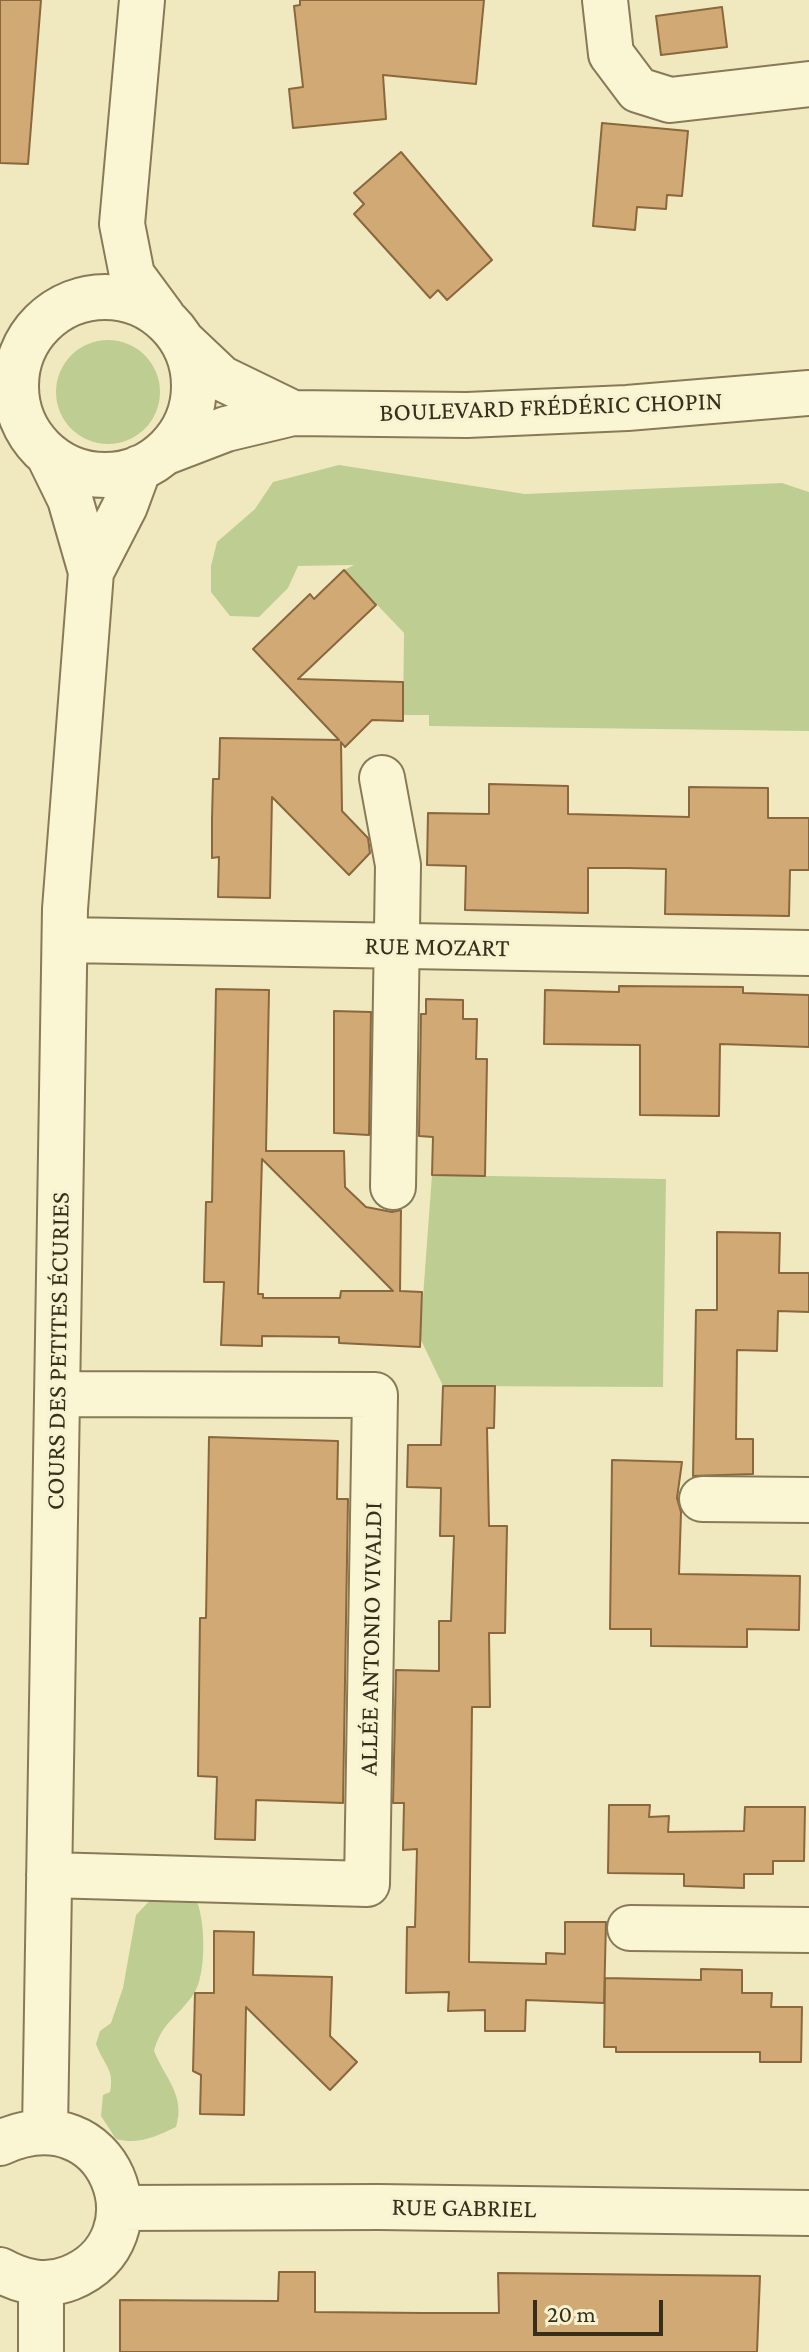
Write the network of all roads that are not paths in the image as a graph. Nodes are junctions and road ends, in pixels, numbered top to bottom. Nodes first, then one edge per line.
1 (142, 0) edge
2 (605, 0) edge
3 (809, 84) edge
4 (122, 224) junction
5 (56, 313) junction
6 (174, 331) junction
7 (0, 333) edge
8 (809, 393) edge
9 (293, 413) junction
10 (26, 431) edge
11 (153, 460) junction
12 (91, 572) junction
13 (382, 778) dead end
14 (65, 940) junction
15 (398, 946) junction
16 (809, 953) edge
17 (393, 1187) dead end
18 (57, 1394) junction
19 (702, 1499) dead end
20 (809, 1500) edge
21 (49, 1875) junction
22 (630, 1928) dead end
23 (809, 1930) edge
24 (45, 2130) junction
25 (0, 2143) edge
26 (119, 2208) junction
27 (809, 2213) edge
28 (0, 2270) edge
29 (41, 2284) junction
30 (41, 2352) edge

1 - 4 street
2 - 3 street
4 - 5 street
4 - 6 street
5 - 6 street
5 - 7 street
5 - 10 street
6 - 9 street, BOULEVARD FRÉDÉRIC CHOPIN
6 - 11 street
8 - 9 street, BOULEVARD FRÉDÉRIC CHOPIN
9 - 11 street, BOULEVARD FRÉDÉRIC CHOPIN
10 - 11 street
10 - 12 street, COURS DES PETITES ÉCURIES
11 - 12 street, COURS DES PETITES ÉCURIES
12 - 14 street, COURS DES PETITES ÉCURIES
13 - 15 street
14 - 15 street, RUE MOZART
14 - 18 street, COURS DES PETITES ÉCURIES
15 - 16 street, RUE MOZART
15 - 17 street
18 - 21 street, COURS DES PETITES ÉCURIES
18 - 21 street, ALLÉE ANTONIO VIVALDI
19 - 20 street
21 - 24 street, COURS DES PETITES ÉCURIES
22 - 23 street
24 - 25 street
24 - 26 street
26 - 27 street, RUE GABRIEL
26 - 29 street
28 - 29 street
29 - 30 street

